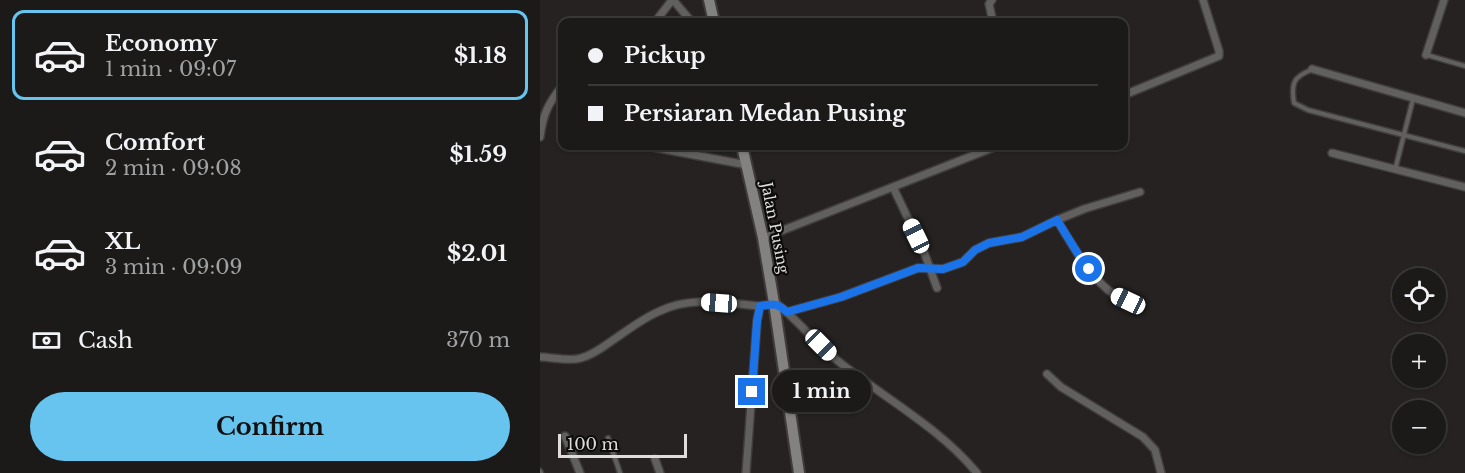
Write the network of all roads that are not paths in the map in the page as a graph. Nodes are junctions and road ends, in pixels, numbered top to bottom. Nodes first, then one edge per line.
1 (673, 0) edge
2 (709, 0) edge
3 (992, 0) edge
4 (1203, 0) edge
5 (1444, 0) edge
6 (659, 18) edge
7 (689, 18) edge
8 (713, 18) edge
9 (992, 18) edge
10 (1426, 55) joint
11 (1465, 66) edge
12 (1312, 69) joint
13 (558, 91) edge
14 (1128, 93) edge
15 (1413, 98) junction
16 (543, 113) edge
17 (1465, 113) edge
18 (1405, 135) junction
19 (540, 137) edge
20 (668, 150) edge
21 (743, 150) edge
22 (987, 150) edge
23 (1465, 151) edge
24 (1332, 153) dead end
25 (747, 165) junction
26 (1395, 170) junction
27 (893, 187) junction
28 (1465, 187) edge
29 (1140, 192) dead end
30 (1057, 220) junction
31 (764, 238) junction
32 (931, 269) junction
33 (938, 288) dead end
34 (1128, 301) dead end
35 (774, 303) junction
36 (760, 306) junction
37 (787, 312) junction
38 (540, 357) edge
39 (1047, 374) dead end
40 (566, 436) dead end
41 (608, 438) dead end
42 (655, 459) dead end
43 (580, 473) edge
44 (620, 473) edge
45 (660, 473) edge
46 (746, 473) edge
47 (798, 473) edge
48 (977, 473) edge
49 (1161, 473) edge

1 - 6 street
1 - 7 street
2 - 8 main road
3 - 9 street
4 - 14 street
5 - 10 street
10 - 11 lane
12 - 15 street
12 - 18 lane
13 - 16 street
15 - 17 street
15 - 18 lane
16 - 19 street
18 - 23 lane
18 - 26 lane
20 - 25 street
21 - 25 main road, Jalan Pusing
22 - 27 street
24 - 26 street
25 - 31 main road, Jalan Pusing
26 - 28 street
27 - 31 street
27 - 32 street
29 - 30 street
30 - 32 street
30 - 34 street
31 - 35 main road, Jalan Pusing
32 - 33 street
32 - 37 street
35 - 36 street
35 - 37 street
35 - 47 main road, Jalan Pusing
36 - 38 street
36 - 46 street
37 - 48 street
39 - 49 street
40 - 43 street
41 - 44 lane
42 - 45 street

